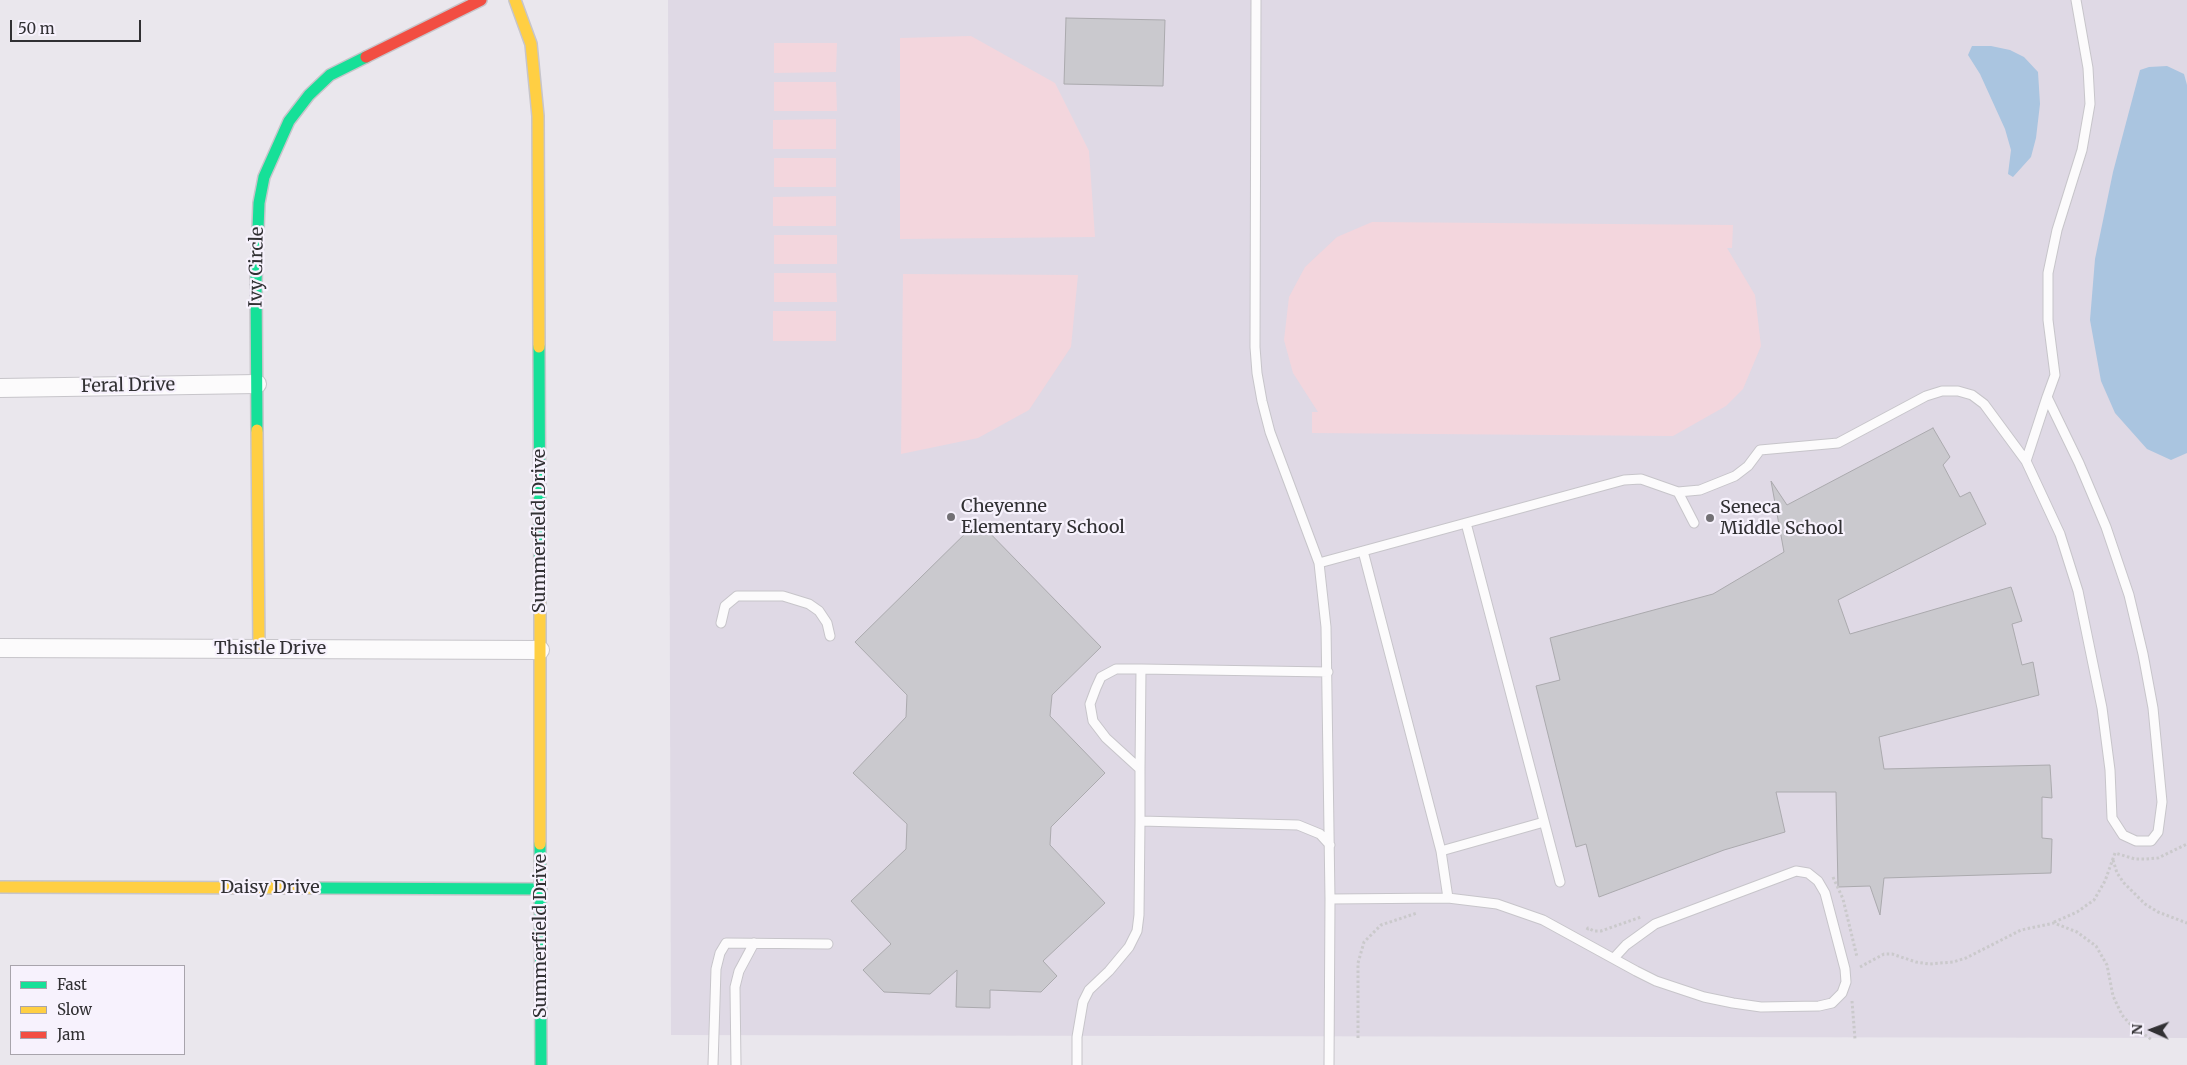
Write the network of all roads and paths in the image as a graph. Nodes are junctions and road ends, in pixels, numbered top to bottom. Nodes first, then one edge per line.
1 (481, 0) edge
2 (515, 0) edge
3 (1256, 0) edge
4 (2076, 0) edge
5 (257, 384) junction
6 (0, 388) edge
7 (2047, 397) junction
8 (2026, 461) junction
9 (1678, 492) junction
10 (1466, 523) junction
11 (1694, 523) dead end
12 (1363, 551) junction
13 (1319, 563) junction
14 (721, 623) dead end
15 (830, 636) dead end
16 (0, 648) edge
17 (259, 649) junction
18 (540, 650) junction
19 (1141, 669) junction
20 (1328, 672) junction
21 (1140, 769) junction
22 (1140, 821) junction
23 (1544, 822) junction
24 (2187, 844) edge
25 (1330, 845) junction
26 (1441, 851) junction
27 (2113, 859) junction
28 (1828, 872) dead end
29 (1560, 882) dead end
30 (0, 887) edge
31 (541, 889) junction
32 (1448, 898) junction
33 (1330, 899) junction
34 (1419, 912) dead end
35 (1646, 915) dead end
36 (2054, 922) junction
37 (2187, 924) edge
38 (1586, 933) dead end
39 (754, 943) junction
40 (828, 944) dead end
41 (1614, 958) junction
42 (1860, 967) junction
43 (1860, 972) dead end
44 (1856, 995) dead end
45 (1358, 1038) dead end
46 (1855, 1039) dead end
47 (2152, 1040) dead end
48 (541, 1065) edge
49 (713, 1065) edge
50 (736, 1065) edge
51 (1077, 1065) edge
52 (1329, 1065) edge

1 - 5 street, Ivy Circle
2 - 18 street, Summerfield Drive
3 - 13 lane
4 - 7 lane
5 - 6 street, Feral Drive
5 - 17 street, Ivy Circle
7 - 8 lane
7 - 8 lane
8 - 9 lane
9 - 10 lane
9 - 11 lane
10 - 12 lane
10 - 23 lane
12 - 13 lane
12 - 26 lane
13 - 20 lane
14 - 15 lane
16 - 17 street, Thistle Drive
17 - 18 street, Thistle Drive
18 - 31 street, Summerfield Drive
19 - 20 lane
19 - 21 lane
19 - 21 lane
20 - 25 lane
21 - 22 lane
22 - 25 lane
22 - 51 lane
23 - 26 lane
23 - 29 lane
24 - 27 path
25 - 33 lane
26 - 32 lane
27 - 36 path
27 - 37 path
28 - 42 path
30 - 31 street, Daisy Drive
31 - 48 street, Summerfield Drive
32 - 33 lane
32 - 41 lane
33 - 52 lane
34 - 45 path
35 - 38 path
36 - 42 path
36 - 47 path
39 - 40 lane
39 - 49 lane
39 - 50 lane
41 - 41 lane
42 - 43 path
44 - 46 path

